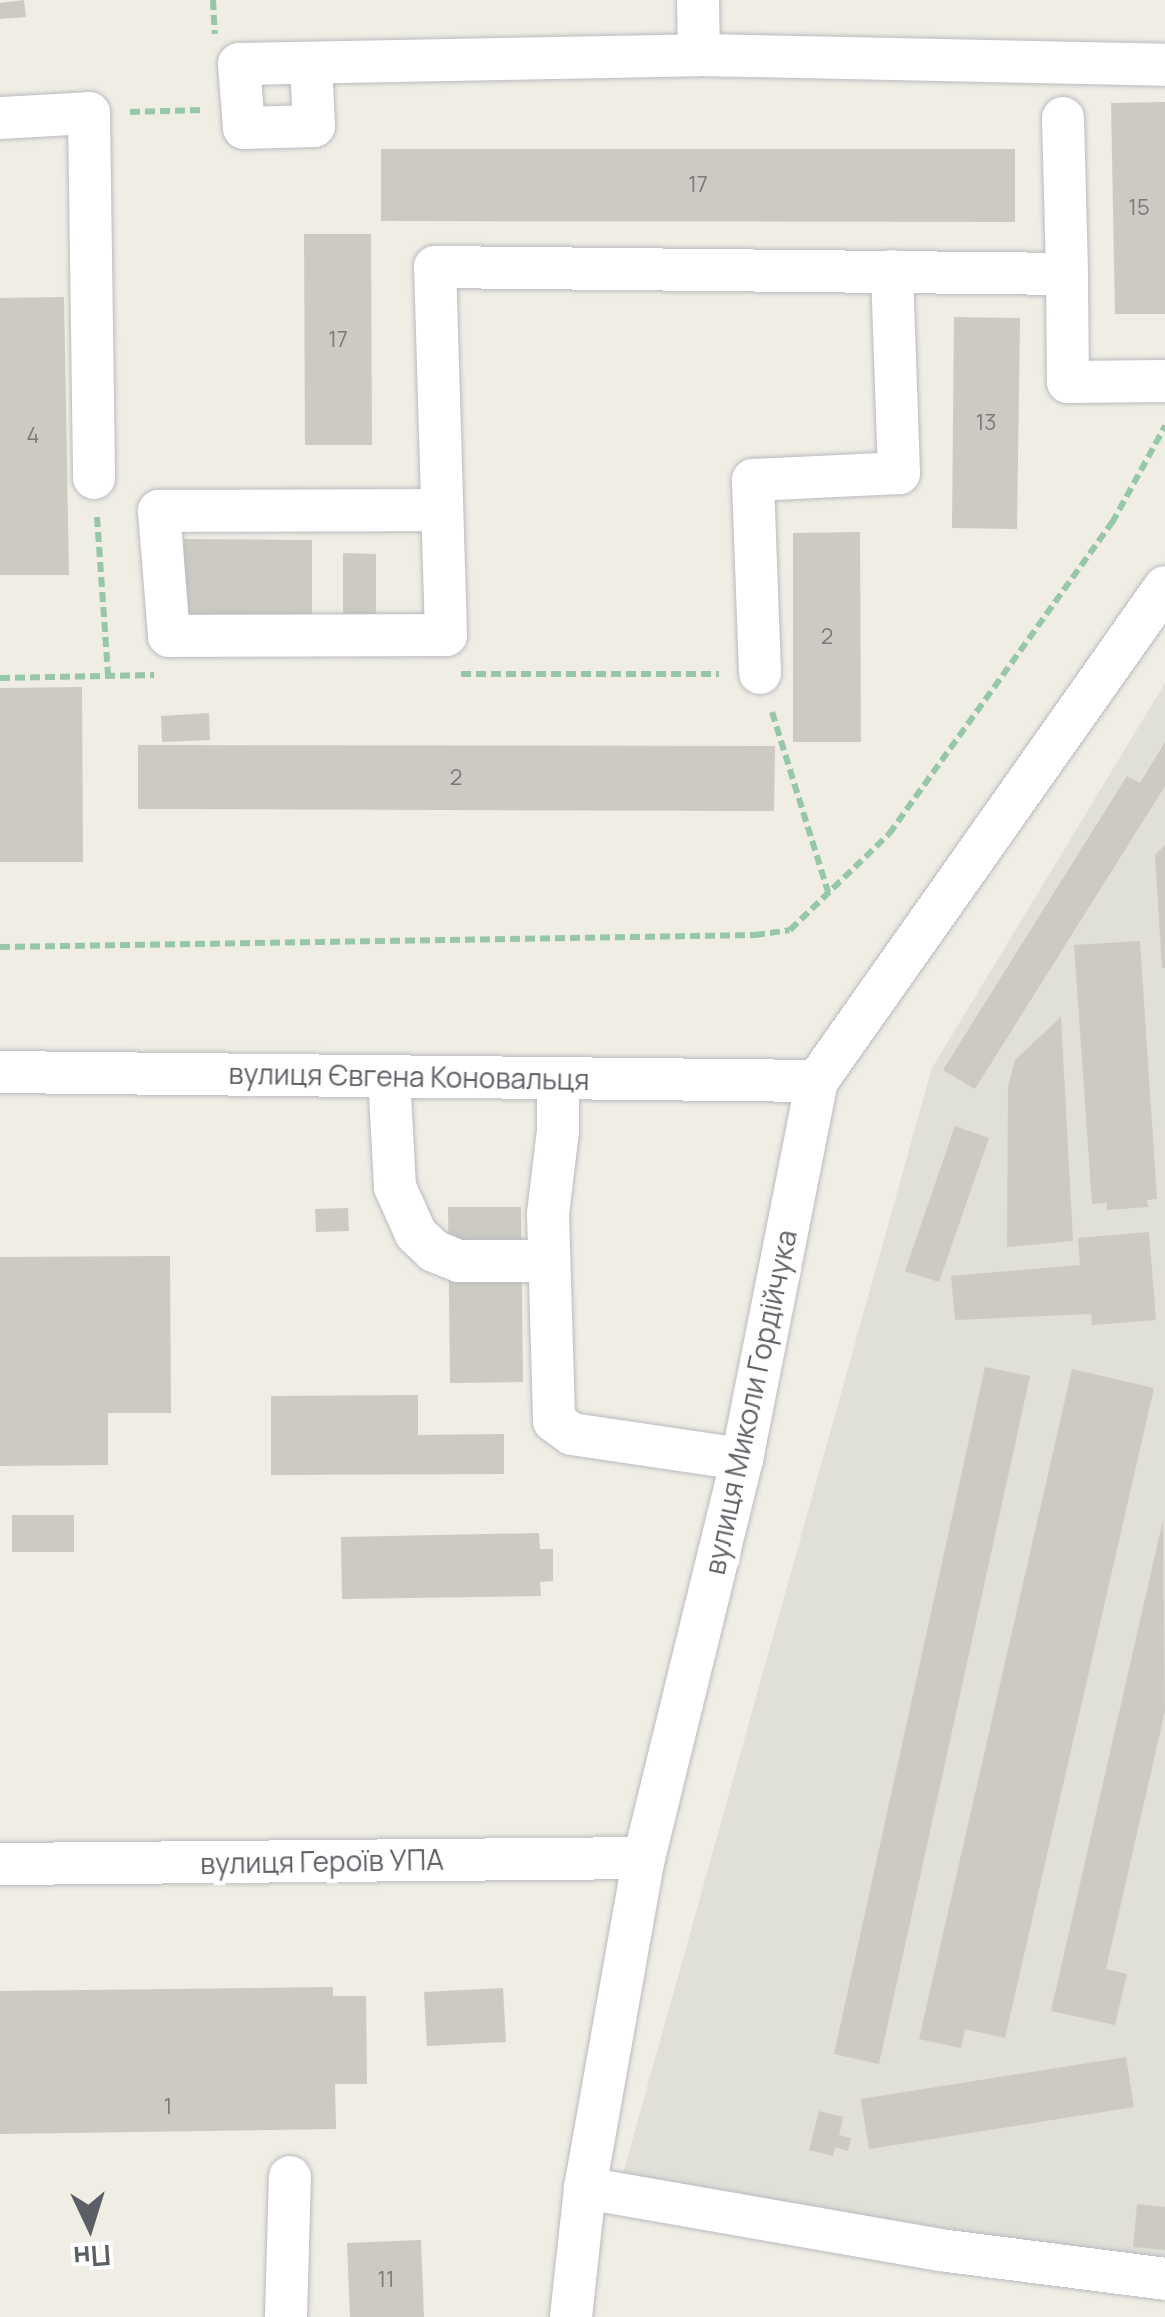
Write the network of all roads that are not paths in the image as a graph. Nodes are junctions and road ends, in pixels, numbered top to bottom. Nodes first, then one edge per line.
1 (698, 0) edge
2 (699, 55) junction
3 (311, 64) junction
4 (1165, 65) edge
5 (0, 118) edge
6 (1063, 118) dead end
7 (892, 272) junction
8 (1067, 274) junction
9 (1165, 381) edge
10 (94, 478) road end
11 (442, 510) junction
12 (1165, 587) edge
13 (760, 673) road end
14 (0, 1072) edge
15 (390, 1076) junction
16 (558, 1078) junction
17 (817, 1081) junction
18 (549, 1261) junction
19 (742, 1458) junction
20 (644, 1858) junction
21 (0, 1864) edge
22 (290, 2178) dead end
23 (585, 2188) junction
24 (1165, 2278) edge
25 (286, 2317) edge
26 (572, 2317) edge

1 - 2 street
2 - 3 street
2 - 4 street
3 - 3 street
5 - 10 street
6 - 8 street
7 - 8 street
7 - 11 street
7 - 13 street
8 - 9 street
11 - 11 street
12 - 17 street, вулиця Миколи Гордійчука
14 - 15 street, вулиця Євгена Коновальця
15 - 16 street, вулиця Євгена Коновальця
15 - 18 street
16 - 17 street, вулиця Євгена Коновальця
16 - 18 street
17 - 19 street, вулиця Миколи Гордійчука
18 - 19 street
19 - 20 street, вулиця Миколи Гордійчука
20 - 21 street, вулиця Героїв УПА
20 - 23 street, вулиця Миколи Гордійчука
22 - 25 street
23 - 24 street
23 - 26 street, вулиця Миколи Гордійчука

